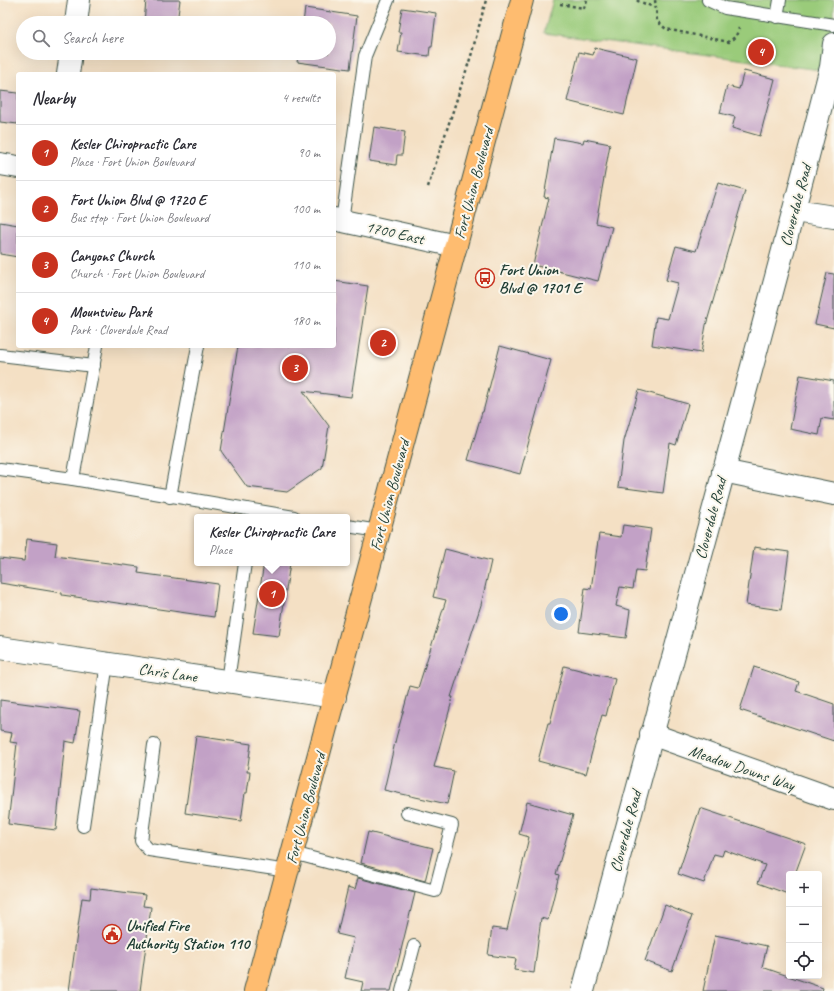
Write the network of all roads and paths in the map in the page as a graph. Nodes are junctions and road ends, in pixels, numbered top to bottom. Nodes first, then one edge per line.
1 (79, 0) edge
2 (388, 0) edge
3 (486, 0) edge
4 (522, 0) edge
5 (588, 0) edge
6 (637, 0) edge
7 (655, 0) edge
8 (708, 0) edge
9 (780, 0) edge
10 (560, 4) dead end
11 (656, 8) junction
12 (77, 16) edge
13 (777, 17) junction
14 (834, 25) edge
15 (739, 26) dead end
16 (834, 44) edge
17 (70, 60) edge
18 (68, 72) edge
19 (0, 164) edge
20 (16, 167) edge
21 (428, 187) dead end
22 (794, 211) junction
23 (834, 217) edge
24 (338, 220) edge
25 (456, 246) junction
26 (97, 348) edge
27 (198, 348) edge
28 (0, 355) edge
29 (94, 366) junction
30 (0, 469) edge
31 (723, 471) junction
32 (74, 479) junction
33 (834, 494) edge
34 (170, 496) junction
35 (252, 514) edge
36 (350, 526) edge
37 (379, 531) junction
38 (245, 566) edge
39 (0, 648) edge
40 (107, 663) junction
41 (228, 681) junction
42 (335, 697) junction
43 (651, 734) junction
44 (154, 745) dead end
45 (834, 798) edge
46 (407, 813) dead end
47 (82, 826) dead end
48 (290, 862) junction
49 (414, 946) dead end
50 (255, 991) edge
51 (402, 991) edge
52 (582, 991) edge

1 - 12 street
2 - 24 lane
3 - 21 path
4 - 25 main road, Fort Union Boulevard
5 - 10 path
6 - 11 path
7 - 11 path
8 - 13 lane
9 - 13 lane
11 - 15 path
13 - 14 lane
16 - 22 street, Cloverdale Road
17 - 18 street
19 - 20 street
22 - 23 street
22 - 31 street, Cloverdale Road
24 - 25 street, 1700 East
25 - 37 main road, Fort Union Boulevard
26 - 29 lane
27 - 34 lane
28 - 29 lane
29 - 32 lane
30 - 32 lane
31 - 33 street
31 - 43 street, Cloverdale Road
32 - 34 lane
34 - 35 lane
36 - 37 lane
37 - 42 main road, Fort Union Boulevard
38 - 41 lane
39 - 40 street, Chris Lane
40 - 41 street, Chris Lane
40 - 47 lane
41 - 42 street, Chris Lane
42 - 48 main road, Fort Union Boulevard
43 - 45 street, Meadow Downs Way
43 - 52 street, Cloverdale Road
44 - 48 lane
46 - 48 lane
48 - 50 main road, Fort Union Boulevard
49 - 51 lane

